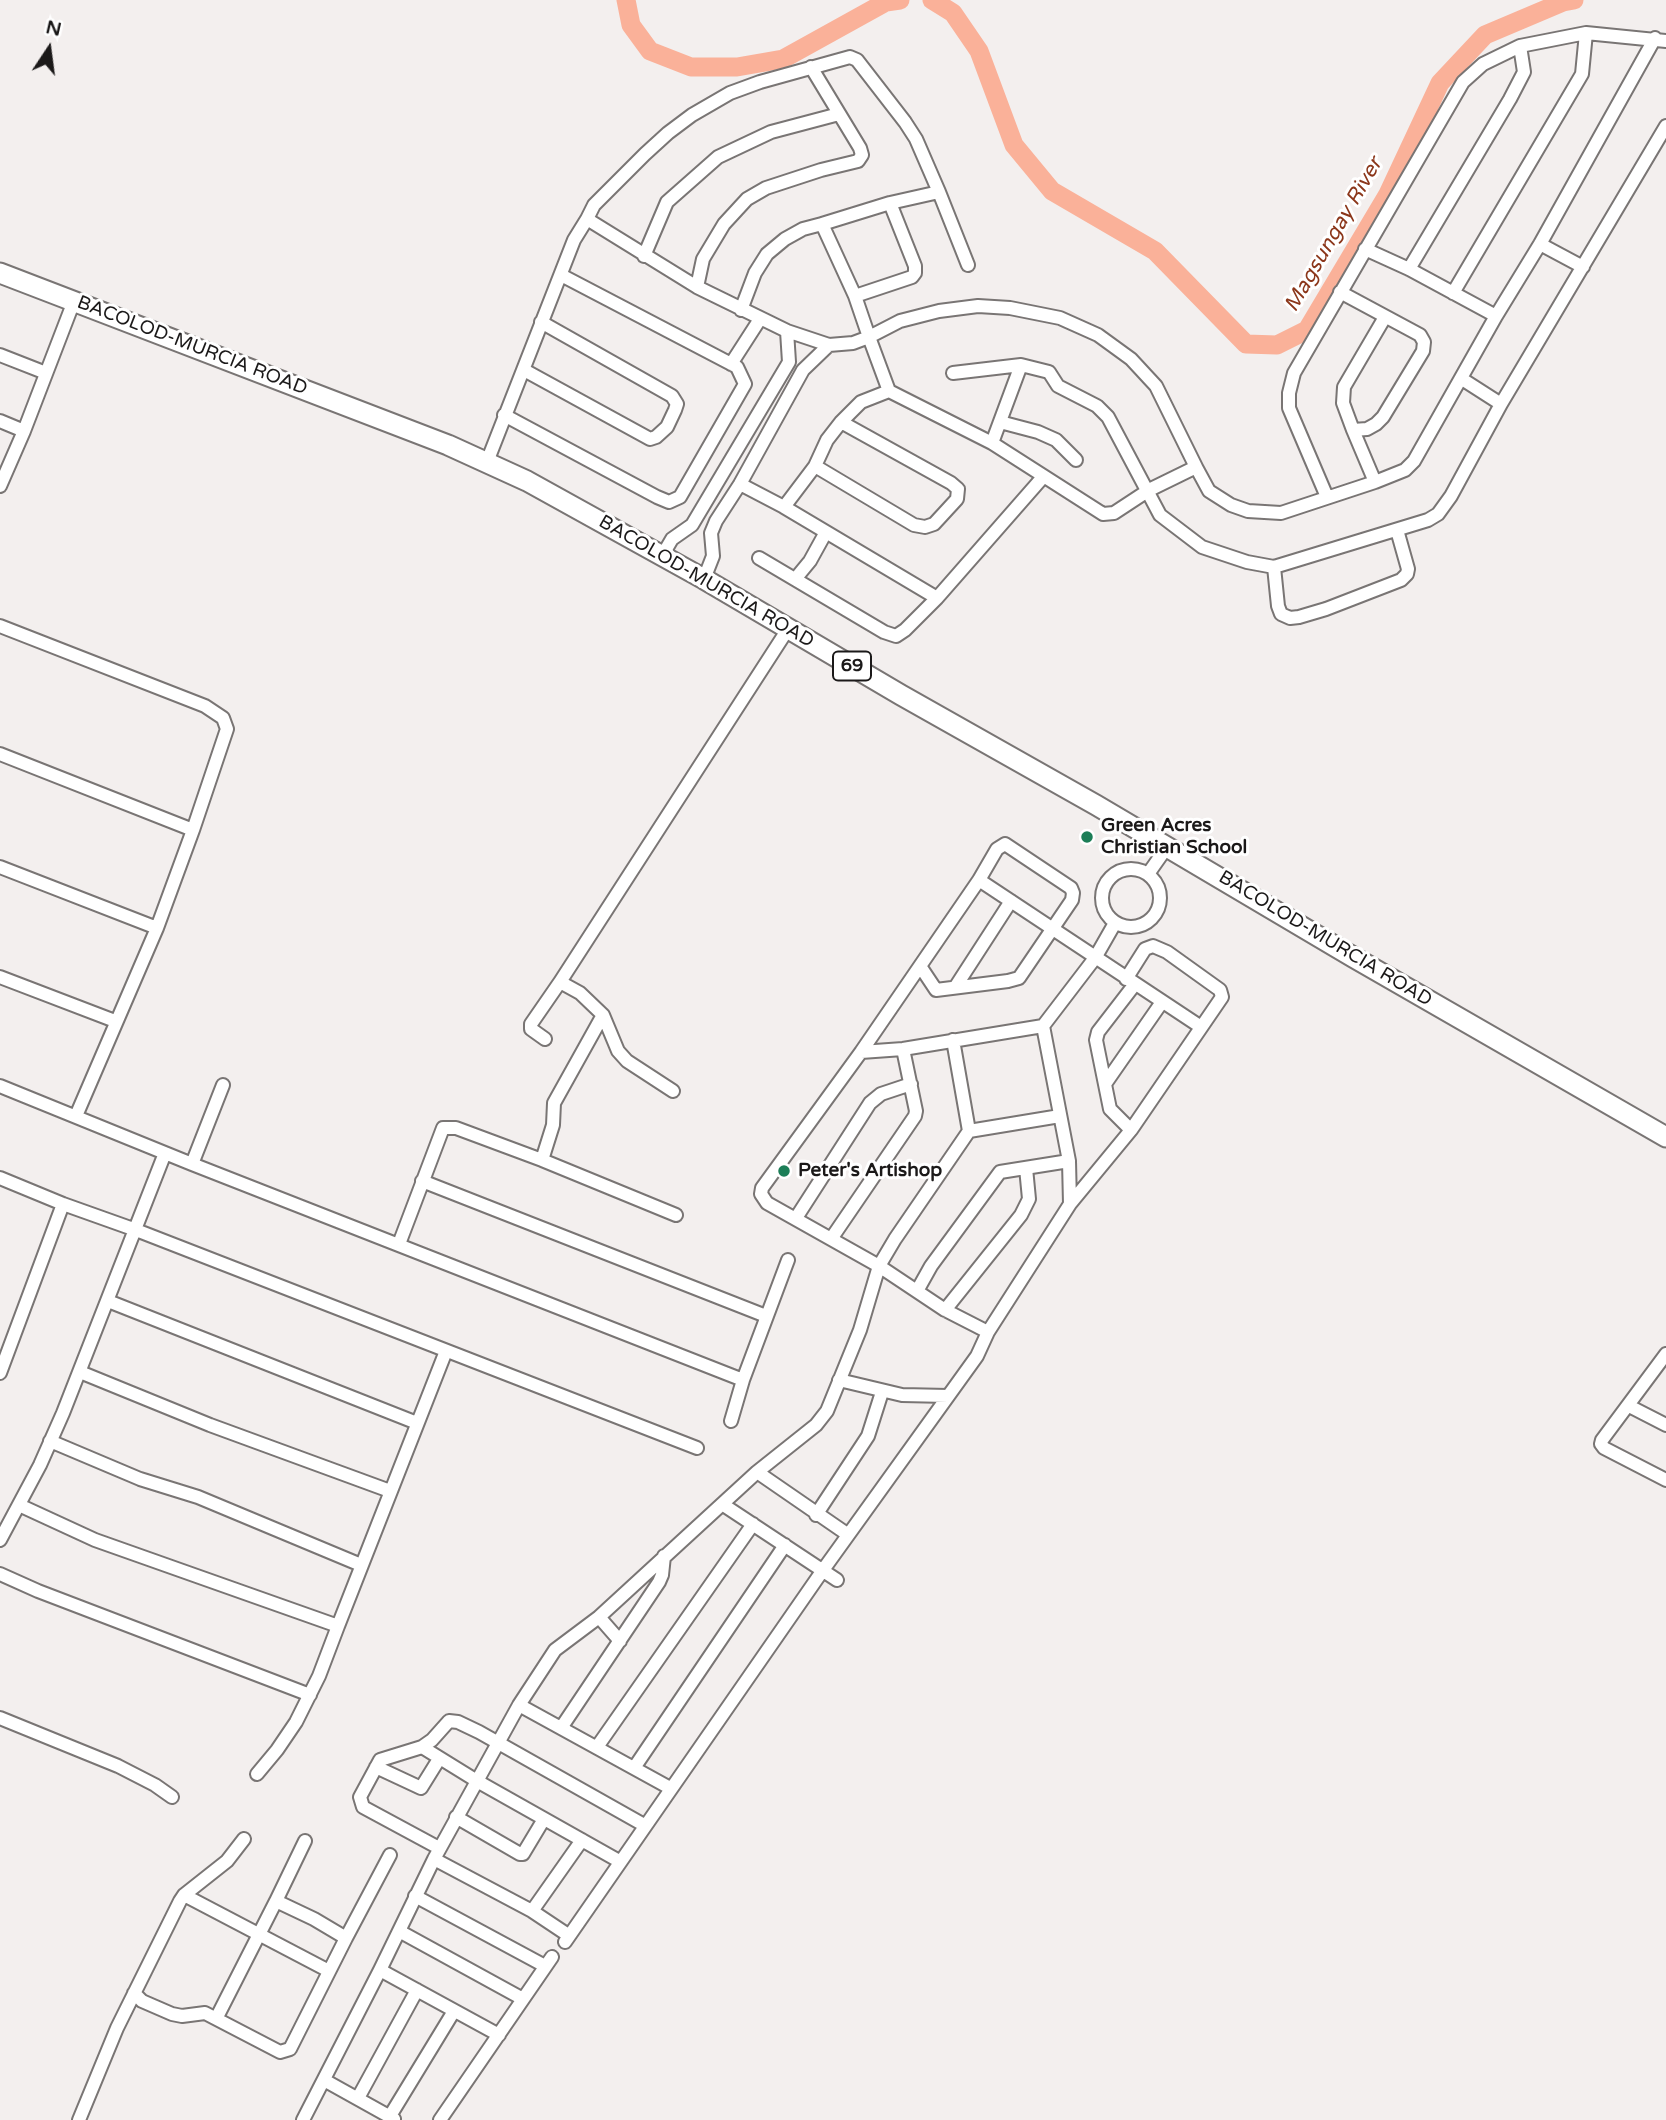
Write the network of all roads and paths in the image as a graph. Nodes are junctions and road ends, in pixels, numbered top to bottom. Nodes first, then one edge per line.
1 (1586, 33) junction
2 (1660, 39) edge
3 (1520, 46) junction
4 (811, 67) junction
5 (839, 114) junction
6 (1666, 125) edge
7 (939, 192) junction
8 (890, 203) junction
9 (587, 219) junction
10 (822, 223) junction
11 (1540, 244) junction
12 (1366, 249) junction
13 (644, 256) junction
14 (968, 265) dead end
15 (1583, 267) junction
16 (1409, 269) junction
17 (0, 273) edge
18 (561, 275) junction
19 (696, 288) junction
20 (1340, 292) junction
21 (1454, 293) junction
22 (855, 296) junction
23 (74, 301) junction
24 (741, 310) junction
25 (1496, 316) junction
26 (1385, 317) junction
27 (760, 319) junction
28 (541, 322) junction
29 (787, 331) junction
30 (869, 337) junction
31 (829, 345) junction
32 (0, 355) edge
33 (789, 362) junction
34 (731, 364) junction
35 (1021, 365) junction
36 (524, 370) junction
37 (803, 370) junction
38 (46, 373) junction
39 (953, 373) dead end
40 (1462, 379) junction
41 (889, 391) junction
42 (1501, 404) junction
43 (505, 415) junction
44 (0, 421) edge
45 (841, 422) junction
46 (1000, 422) junction
47 (752, 426) junction
48 (1353, 430) junction
49 (24, 431) junction
50 (768, 434) junction
51 (992, 443) junction
52 (1076, 460) dead end
53 (487, 462) junction
54 (815, 466) junction
55 (1196, 467) junction
56 (1043, 477) junction
57 (1375, 482) junction
58 (740, 484) junction
59 (0, 486) edge
60 (1149, 490) junction
61 (712, 492) junction
62 (1328, 497) junction
63 (729, 501) junction
64 (784, 507) junction
65 (1396, 530) junction
66 (826, 532) junction
67 (662, 556) junction
68 (759, 558) dead end
69 (1274, 567) junction
70 (796, 578) junction
71 (704, 579) junction
72 (937, 598) junction
73 (0, 626) edge
74 (788, 629) junction
75 (0, 754) edge
76 (193, 830) junction
77 (1167, 846) junction
78 (0, 867) edge
79 (1148, 874) junction
80 (979, 880) junction
81 (1011, 901) junction
82 (1115, 923) junction
83 (157, 928) junction
84 (1051, 929) junction
85 (1095, 958) junction
86 (920, 967) junction
87 (0, 977) edge
88 (1130, 981) junction
89 (560, 982) junction
90 (956, 986) junction
91 (1162, 1002) junction
92 (603, 1016) junction
93 (115, 1021) junction
94 (1043, 1026) junction
95 (1201, 1027) junction
96 (545, 1039) dead end
97 (953, 1040) junction
98 (903, 1049) junction
99 (861, 1052) junction
100 (911, 1084) junction
101 (1105, 1084) junction
102 (223, 1085) dead end
103 (0, 1086) edge
104 (673, 1091) dead end
105 (76, 1115) junction
106 (1060, 1116) junction
107 (1131, 1130) junction
108 (969, 1131) junction
109 (1666, 1137) edge
110 (165, 1153) junction
111 (542, 1160) junction
112 (1069, 1161) junction
113 (192, 1164) junction
114 (1026, 1168) junction
115 (0, 1178) edge
116 (422, 1181) junction
117 (1070, 1203) junction
118 (63, 1205) junction
119 (676, 1214) dead end
120 (796, 1218) junction
121 (136, 1230) junction
122 (831, 1239) junction
123 (399, 1244) junction
124 (788, 1260) dead end
125 (879, 1266) junction
126 (917, 1292) junction
127 (108, 1301) junction
128 (945, 1310) junction
129 (766, 1316) junction
130 (988, 1332) junction
131 (446, 1351) junction
132 (1664, 1362) edge
133 (80, 1371) junction
134 (0, 1373) edge
135 (743, 1380) junction
136 (839, 1380) junction
137 (882, 1392) junction
138 (948, 1396) junction
139 (1629, 1406) junction
140 (731, 1421) dead end
141 (417, 1423) junction
142 (1666, 1425) edge
143 (50, 1441) junction
144 (698, 1448) dead end
145 (757, 1472) junction
146 (1666, 1480) edge
147 (390, 1491) junction
148 (722, 1504) junction
149 (19, 1505) junction
150 (816, 1515) junction
151 (753, 1524) junction
152 (847, 1534) junction
153 (0, 1540) edge
154 (785, 1545) junction
155 (664, 1556) junction
156 (361, 1565) junction
157 (822, 1570) junction
158 (0, 1574) edge
159 (837, 1580) dead end
160 (599, 1617) junction
161 (338, 1626) junction
162 (620, 1641) junction
163 (310, 1695) junction
164 (519, 1705) junction
165 (0, 1718) edge
166 (561, 1728) junction
167 (499, 1744) junction
168 (422, 1747) junction
169 (597, 1747) junction
170 (439, 1759) junction
171 (376, 1767) junction
172 (634, 1768) junction
173 (257, 1774) dead end
174 (477, 1781) junction
175 (670, 1788) junction
176 (172, 1797) dead end
177 (457, 1817) junction
178 (544, 1819) junction
179 (644, 1825) junction
180 (244, 1839) dead end
181 (582, 1840) junction
182 (305, 1841) dead end
183 (436, 1854) junction
184 (390, 1855) dead end
185 (619, 1861) junction
186 (184, 1895) junction
187 (415, 1896) junction
188 (276, 1901) junction
189 (532, 1911) junction
190 (399, 1931) junction
191 (259, 1934) junction
192 (346, 1938) junction
193 (380, 1970) junction
194 (329, 1971) junction
195 (417, 1990) junction
196 (134, 1993) junction
197 (523, 1999) junction
198 (454, 2011) junction
199 (217, 2017) junction
200 (499, 2035) junction
201 (324, 2080) junction
202 (358, 2098) junction
203 (393, 2118) edge
204 (307, 2119) edge
205 (79, 2120) edge
206 (440, 2120) edge

1 - 2 street
1 - 3 street
1 - 21 street
2 - 11 street
3 - 12 street
3 - 16 street
4 - 5 street
4 - 7 street
4 - 9 street
5 - 13 street
5 - 19 street
6 - 15 street
7 - 8 street
7 - 14 street
8 - 10 street
8 - 22 street
9 - 13 street
9 - 18 street
10 - 22 street
10 - 24 street
11 - 15 street
11 - 25 street
12 - 16 street
12 - 20 street
13 - 19 street
15 - 42 street
16 - 21 street
17 - 23 main road, BACOLOD-MURCIA ROAD / 69
18 - 28 street
18 - 34 street
19 - 24 street
20 - 26 street
20 - 62 street
21 - 25 street
22 - 30 street
23 - 38 street
23 - 53 main road, BACOLOD-MURCIA ROAD / 69
24 - 27 street
25 - 40 street
26 - 48 street
26 - 48 street
27 - 29 street
27 - 34 street
28 - 36 street
28 - 36 street
29 - 31 street
29 - 33 street
30 - 31 street
30 - 41 street
30 - 55 street
31 - 37 street
32 - 38 street
33 - 37 street
33 - 47 street
34 - 43 street
35 - 39 street
35 - 46 street
35 - 60 street
36 - 43 street
37 - 50 street
38 - 49 street
40 - 42 street
40 - 57 street
41 - 45 street
41 - 51 street
42 - 65 street
43 - 53 street
44 - 49 street
45 - 54 street
45 - 54 street
46 - 51 street
46 - 52 street
47 - 50 street
47 - 61 street
48 - 57 street
49 - 59 street
50 - 58 street
51 - 56 street
53 - 67 main road, BACOLOD-MURCIA ROAD / 69
54 - 64 street
55 - 60 street
55 - 62 street
56 - 60 street
56 - 72 street
57 - 62 street
58 - 63 street
58 - 64 street
60 - 69 street
61 - 63 street
61 - 67 street
63 - 71 street
64 - 66 street
65 - 69 street
65 - 69 street
66 - 70 street
66 - 72 street
67 - 71 main road, BACOLOD-MURCIA ROAD / 69
68 - 70 street
70 - 72 street
71 - 74 main road, BACOLOD-MURCIA ROAD / 69
73 - 76 street
74 - 77 main road, BACOLOD-MURCIA ROAD / 69
74 - 89 street
75 - 76 street
76 - 83 street
77 - 79 street
77 - 109 main road, BACOLOD-MURCIA ROAD / 69
78 - 83 street
79 - 82 street
79 - 82 street
80 - 81 street
80 - 84 street
80 - 86 street
81 - 84 street
81 - 90 street
82 - 85 street
83 - 93 street
84 - 85 street
84 - 90 street
85 - 88 street
85 - 94 street
86 - 90 street
86 - 99 street
87 - 93 street
88 - 91 street
88 - 95 street
88 - 101 street
89 - 92 street
89 - 96 street
91 - 95 street
91 - 101 street
92 - 104 street
92 - 111 street
93 - 105 street
94 - 97 street
94 - 106 street
95 - 107 street
97 - 98 street
97 - 108 street
98 - 99 street
98 - 100 street
99 - 120 street
100 - 120 street
100 - 122 street
101 - 107 street
102 - 113 street
103 - 105 street
105 - 110 street
106 - 108 street
106 - 112 street
107 - 117 street
108 - 125 street
110 - 113 street
110 - 121 street
111 - 116 street
111 - 119 street
112 - 114 street
112 - 117 street
113 - 123 street
114 - 126 street
114 - 128 street
115 - 118 street
116 - 123 street
116 - 129 street
117 - 130 street
118 - 121 street
118 - 134 street
120 - 122 street
121 - 127 street
121 - 131 street
122 - 125 street
123 - 135 street
124 - 129 street
125 - 126 street
125 - 136 street
126 - 128 street
127 - 133 street
127 - 141 street
128 - 130 street
129 - 135 street
130 - 138 street
131 - 141 street
131 - 144 street
132 - 139 street
133 - 143 street
133 - 147 street
135 - 140 street
136 - 137 street
136 - 145 street
137 - 138 street
137 - 150 street
138 - 152 street
139 - 142 street
139 - 146 street
141 - 147 street
143 - 149 street
143 - 156 street
145 - 148 street
145 - 150 street
147 - 156 street
148 - 151 street
148 - 155 street
149 - 153 street
149 - 161 street
150 - 152 street
151 - 154 street
151 - 169 street
152 - 157 street
154 - 157 street
154 - 172 street
155 - 160 street
155 - 162 street
156 - 161 street
157 - 159 street
157 - 175 street
158 - 163 street
160 - 162 street
160 - 164 street
161 - 163 street
162 - 166 street
163 - 173 street
164 - 166 street
164 - 167 street
165 - 176 street
166 - 169 street
167 - 168 street
167 - 174 street
167 - 179 street
168 - 170 street
168 - 171 street
169 - 172 street
170 - 171 street
170 - 174 street
171 - 183 street
172 - 175 street
174 - 177 street
174 - 178 street
175 - 179 street
177 - 178 street
177 - 183 street
178 - 181 street
179 - 185 street
180 - 186 street
181 - 185 street
181 - 189 street
182 - 188 street
183 - 187 street
183 - 189 street
184 - 192 street
185 - 189 street
186 - 191 street
186 - 196 street
187 - 190 street
187 - 197 street
188 - 191 street
188 - 192 street
190 - 193 street
190 - 197 street
191 - 194 street
191 - 199 street
192 - 194 street
193 - 195 street
193 - 201 street
194 - 199 street
195 - 198 street
195 - 202 street
196 - 199 street
196 - 205 street
197 - 200 street
198 - 200 street
198 - 203 street
200 - 206 street
201 - 202 street
201 - 204 street
202 - 203 street

